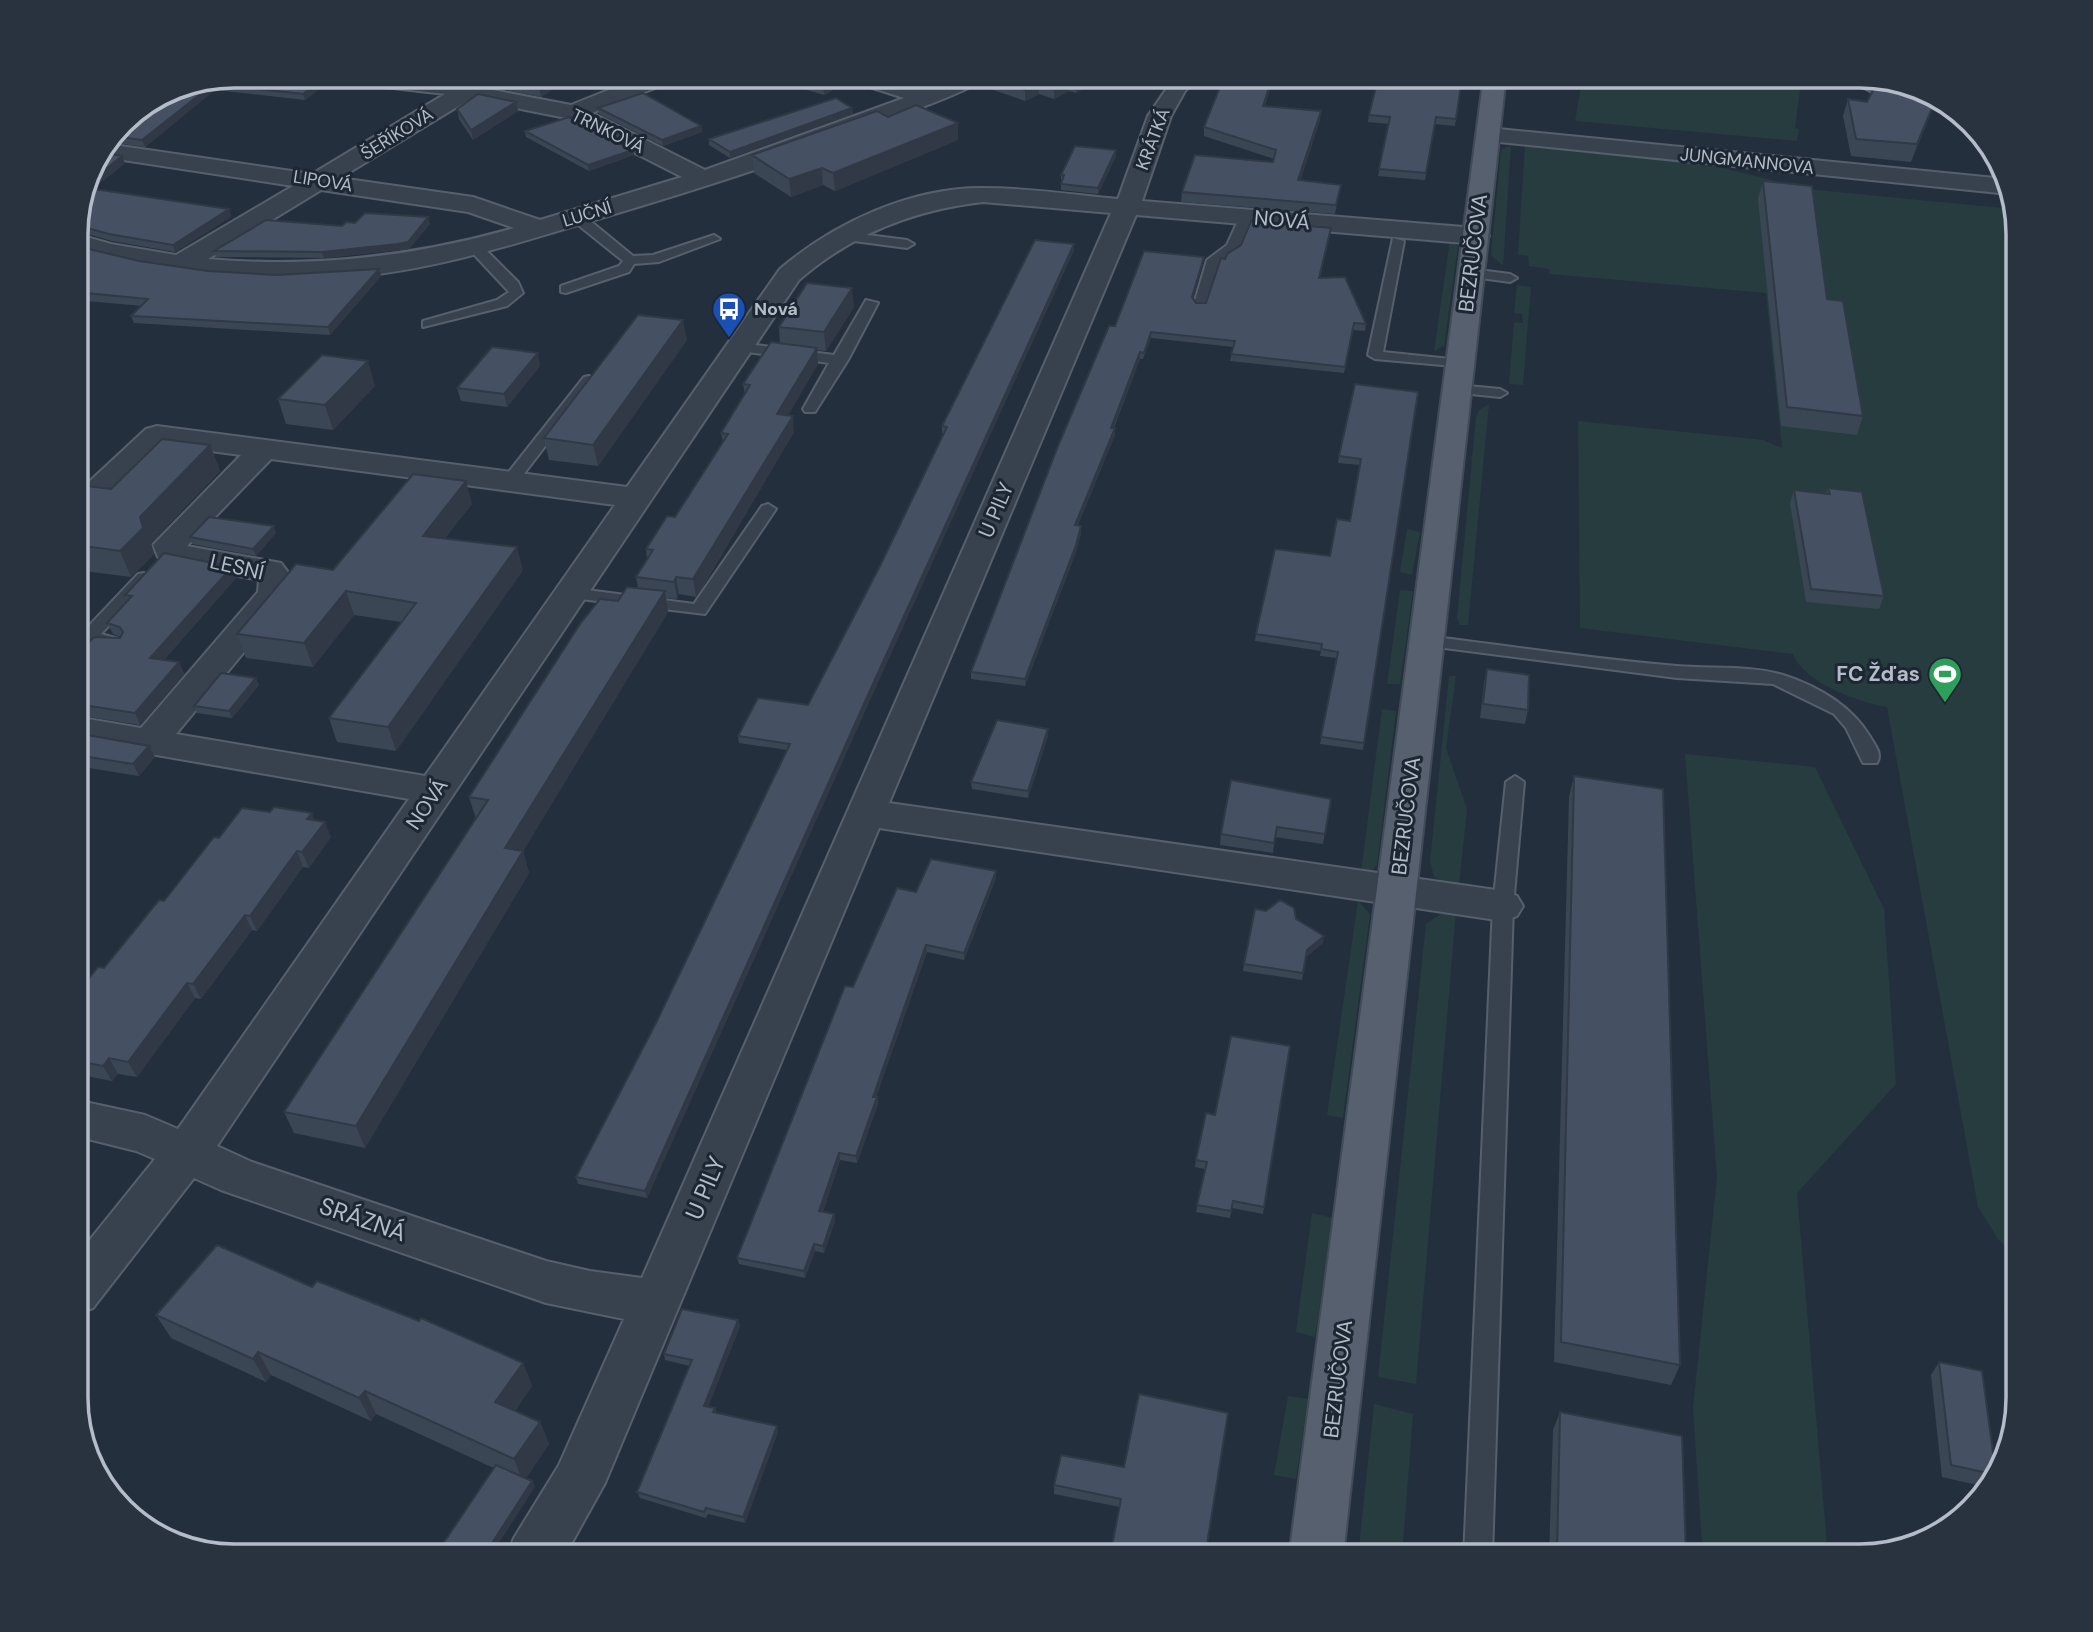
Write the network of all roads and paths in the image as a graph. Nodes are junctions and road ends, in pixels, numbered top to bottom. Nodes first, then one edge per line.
1 (450, 88) edge
2 (634, 88) edge
3 (899, 88) edge
4 (947, 88) edge
5 (1176, 88) edge
6 (1493, 88) edge
7 (1875, 89) edge
8 (467, 91) junction
9 (928, 97) junction
10 (1911, 97) edge
11 (573, 112) junction
12 (1488, 135) junction
13 (113, 152) edge
14 (704, 179) junction
15 (322, 180) junction
16 (1998, 186) edge
17 (1126, 208) junction
18 (577, 217) junction
19 (1246, 217) junction
20 (539, 228) junction
21 (844, 236) junction
22 (1476, 236) junction
23 (713, 239) dead end
24 (1398, 241) dead end
25 (908, 244) dead end
26 (473, 245) junction
27 (88, 247) edge
28 (630, 260) junction
29 (182, 263) junction
30 (1471, 274) junction
31 (1510, 278) dead end
32 (566, 289) dead end
33 (871, 303) dead end
34 (1201, 304) edge
35 (428, 324) dead end
36 (740, 346) junction
37 (841, 360) junction
38 (596, 372) edge
39 (1459, 377) junction
40 (1500, 393) dead end
41 (810, 409) dead end
42 (264, 449) junction
43 (509, 481) junction
44 (636, 498) junction
45 (88, 500) edge
46 (768, 509) dead end
47 (161, 560) junction
48 (572, 593) junction
49 (1427, 641) junction
50 (117, 644) edge
51 (88, 731) edge
52 (149, 742) junction
53 (1870, 759) dead end
54 (1516, 782) dead end
55 (435, 791) junction
56 (866, 813) junction
57 (1397, 890) junction
58 (1503, 906) junction
59 (88, 1121) edge
60 (186, 1154) junction
61 (88, 1278) edge
62 (656, 1302) junction
63 (541, 1544) edge
64 (1318, 1544) edge
65 (1478, 1544) edge

1 - 8 street, TRNKOVÁ
2 - 11 street
3 - 9 street
4 - 9 street, LUČNÍ
5 - 17 street, KRÁTKÁ
6 - 12 main road, BEZRUČOVA
7 - 10 lane
8 - 11 street, TRNKOVÁ
8 - 15 street, ŠEŘÍKOVÁ
9 - 14 street, LUČNÍ
11 - 14 street, TRNKOVÁ
12 - 16 street, JUNGMANNOVA
12 - 22 main road, BEZRUČOVA
13 - 15 street, LIPOVÁ
14 - 18 street, LUČNÍ
15 - 20 street, LIPOVÁ
15 - 29 street, ŠEŘÍKOVÁ
17 - 19 street, NOVÁ
17 - 21 street, NOVÁ
17 - 56 street, U PILY
18 - 20 street, LUČNÍ
18 - 28 lane
19 - 22 street, NOVÁ
19 - 34 lane
20 - 26 street, LUČNÍ
21 - 25 lane
21 - 36 street, NOVÁ
22 - 30 main road, BEZRUČOVA
23 - 28 lane
24 - 39 lane
26 - 29 street, LUČNÍ
26 - 35 lane
27 - 29 street, LUČNÍ
28 - 32 lane
30 - 31 lane
30 - 39 main road, BEZRUČOVA
33 - 37 lane
36 - 37 lane
36 - 44 street, NOVÁ
37 - 41 lane
38 - 43 lane
39 - 40 lane
39 - 49 main road, BEZRUČOVA
42 - 43 street
42 - 45 street
42 - 47 street
43 - 44 street
44 - 48 street, NOVÁ
46 - 48 lane
47 - 50 lane
47 - 52 street, LESNÍ
48 - 55 street, NOVÁ
49 - 53 lane
49 - 57 main road, BEZRUČOVA
51 - 52 street
52 - 55 street
54 - 58 lane
55 - 60 street, NOVÁ
56 - 57 street
56 - 62 street, U PILY
57 - 58 street
57 - 64 main road, BEZRUČOVA
58 - 65 lane
59 - 60 street, SRÁZNÁ
60 - 61 street, NOVÁ
60 - 62 street, SRÁZNÁ
62 - 63 street, U PILY

